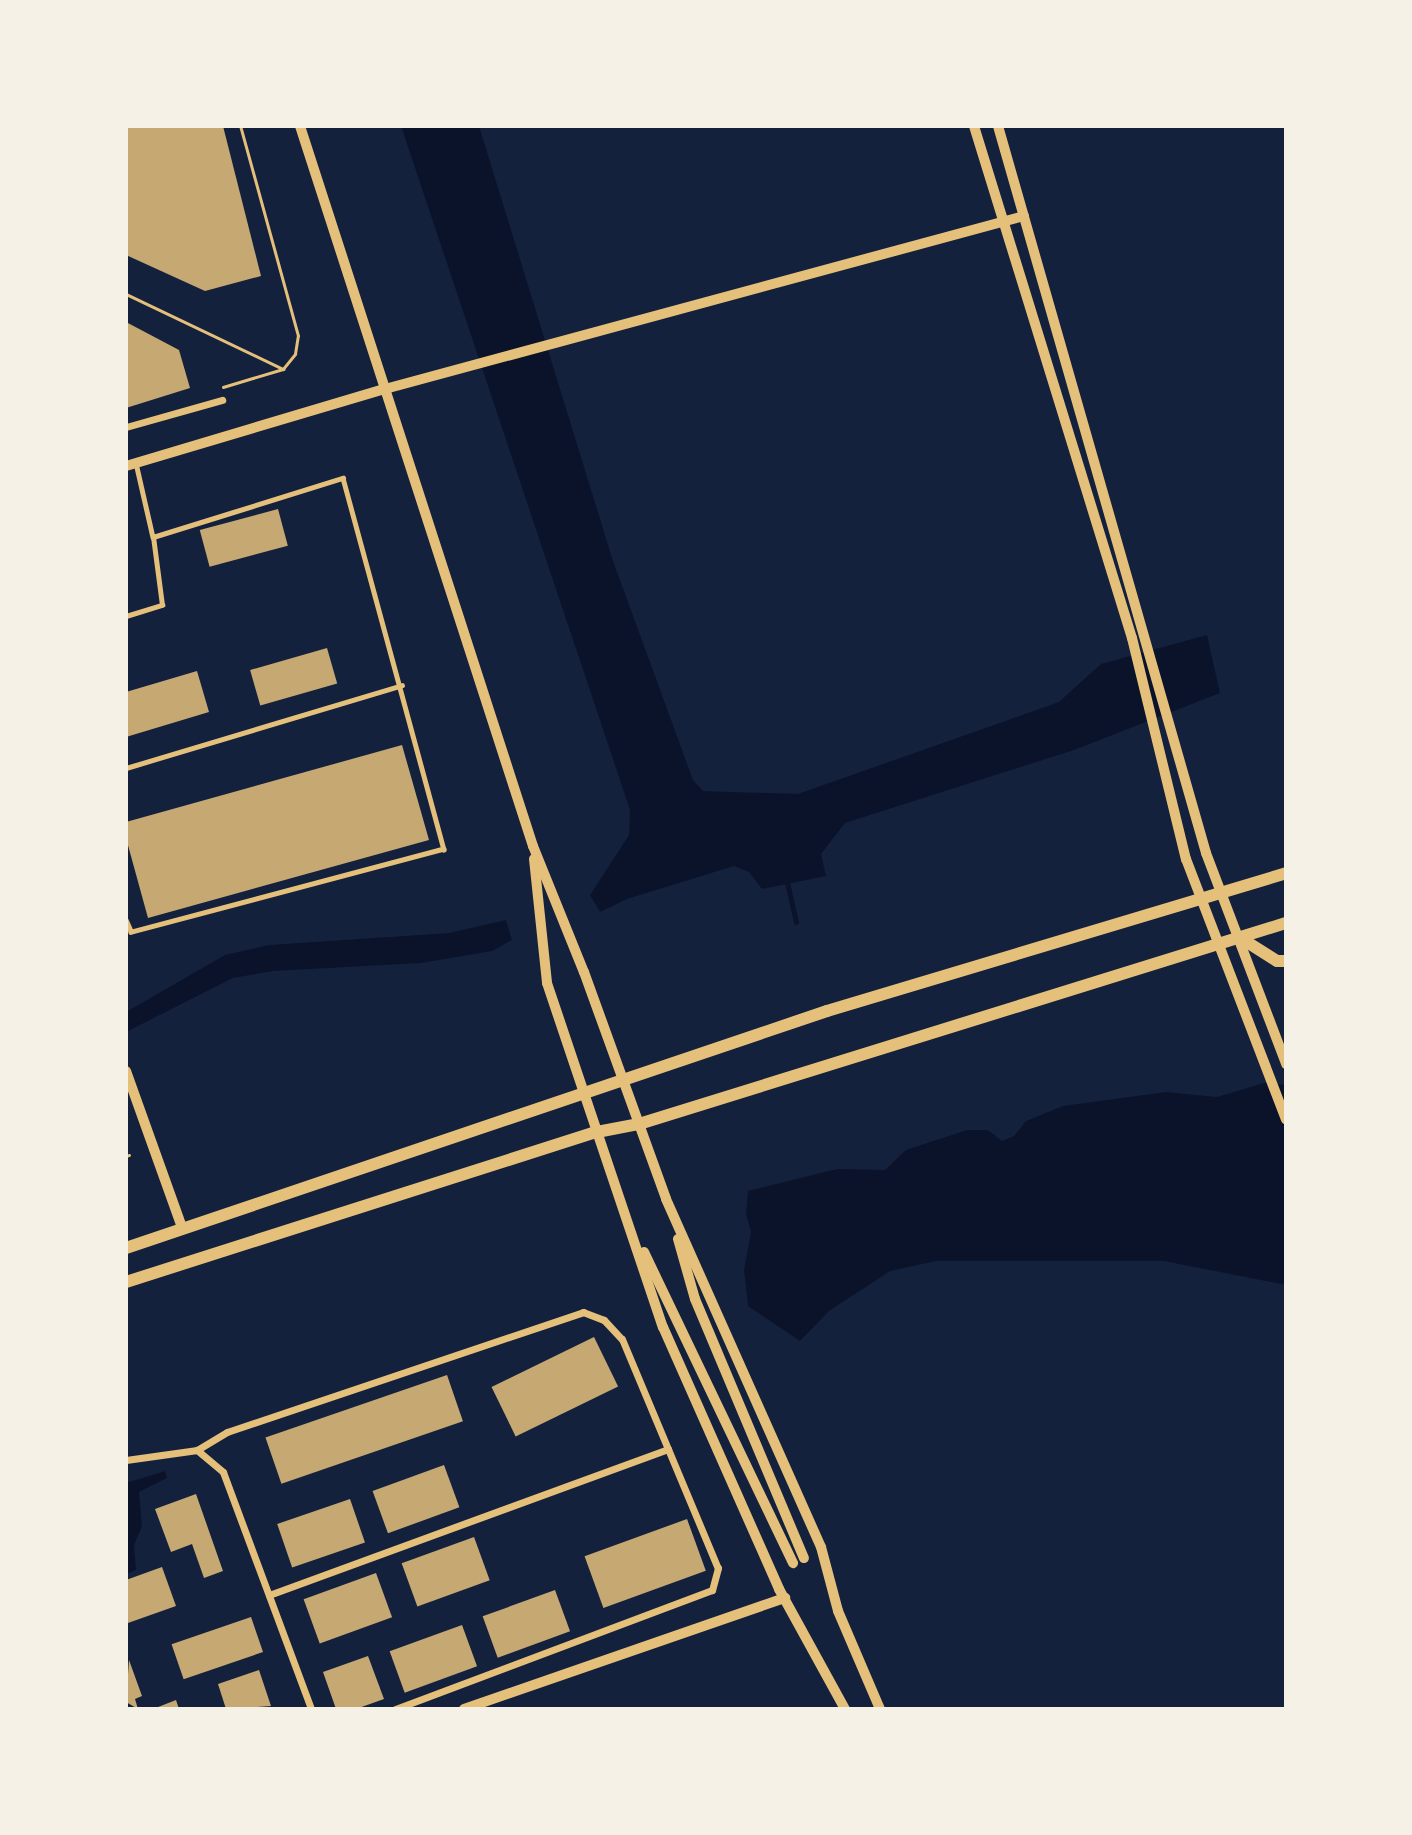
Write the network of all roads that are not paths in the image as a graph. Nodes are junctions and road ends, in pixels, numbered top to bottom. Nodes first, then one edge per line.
1 (300, 126) edge
2 (974, 126) edge
3 (998, 126) edge
4 (1024, 216) junction
5 (1007, 220) junction
6 (385, 389) junction
7 (222, 400) dead end
8 (126, 427) edge
9 (131, 464) edge
10 (153, 537) junction
11 (126, 616) edge
12 (402, 685) junction
13 (126, 768) edge
14 (533, 846) junction
15 (1286, 873) edge
16 (1222, 892) junction
17 (1202, 898) junction
18 (126, 920) edge
19 (1286, 923) edge
20 (1239, 937) junction
21 (1220, 942) junction
22 (1286, 961) edge
23 (1286, 1064) edge
24 (126, 1071) edge
25 (623, 1080) junction
26 (584, 1093) junction
27 (1286, 1119) edge
28 (639, 1124) junction
29 (597, 1132) junction
30 (666, 1199) junction
31 (626, 1218) junction
32 (182, 1227) junction
33 (126, 1248) edge
34 (126, 1282) edge
35 (668, 1449) junction
36 (197, 1450) junction
37 (126, 1460) edge
38 (804, 1558) dead end
39 (793, 1563) dead end
40 (269, 1595) junction
41 (785, 1598) junction
42 (311, 1709) edge
43 (395, 1709) edge
44 (464, 1709) edge
45 (845, 1709) edge
46 (880, 1709) edge

1 - 6 street
2 - 5 street
3 - 4 street
4 - 5 street
4 - 16 street
5 - 6 street
5 - 17 street
6 - 9 street
6 - 14 street
7 - 8 street
9 - 10 lane
10 - 11 lane
10 - 12 lane
12 - 13 lane
12 - 18 lane
14 - 25 street
14 - 26 street
15 - 16 main road
16 - 17 main road
16 - 20 street
17 - 21 street
17 - 25 main road
19 - 20 main road
20 - 21 main road
20 - 22 main road
20 - 23 street
21 - 27 street
21 - 28 main road
24 - 32 street
25 - 26 main road
25 - 28 street
26 - 29 street
26 - 32 main road
28 - 29 main road
28 - 30 street
29 - 31 street
29 - 34 main road
30 - 38 street
30 - 46 street
31 - 39 street
31 - 41 street
32 - 33 main road
35 - 36 street
35 - 40 street
35 - 43 street
36 - 37 street
36 - 40 street
40 - 42 street
41 - 44 street
41 - 45 street

